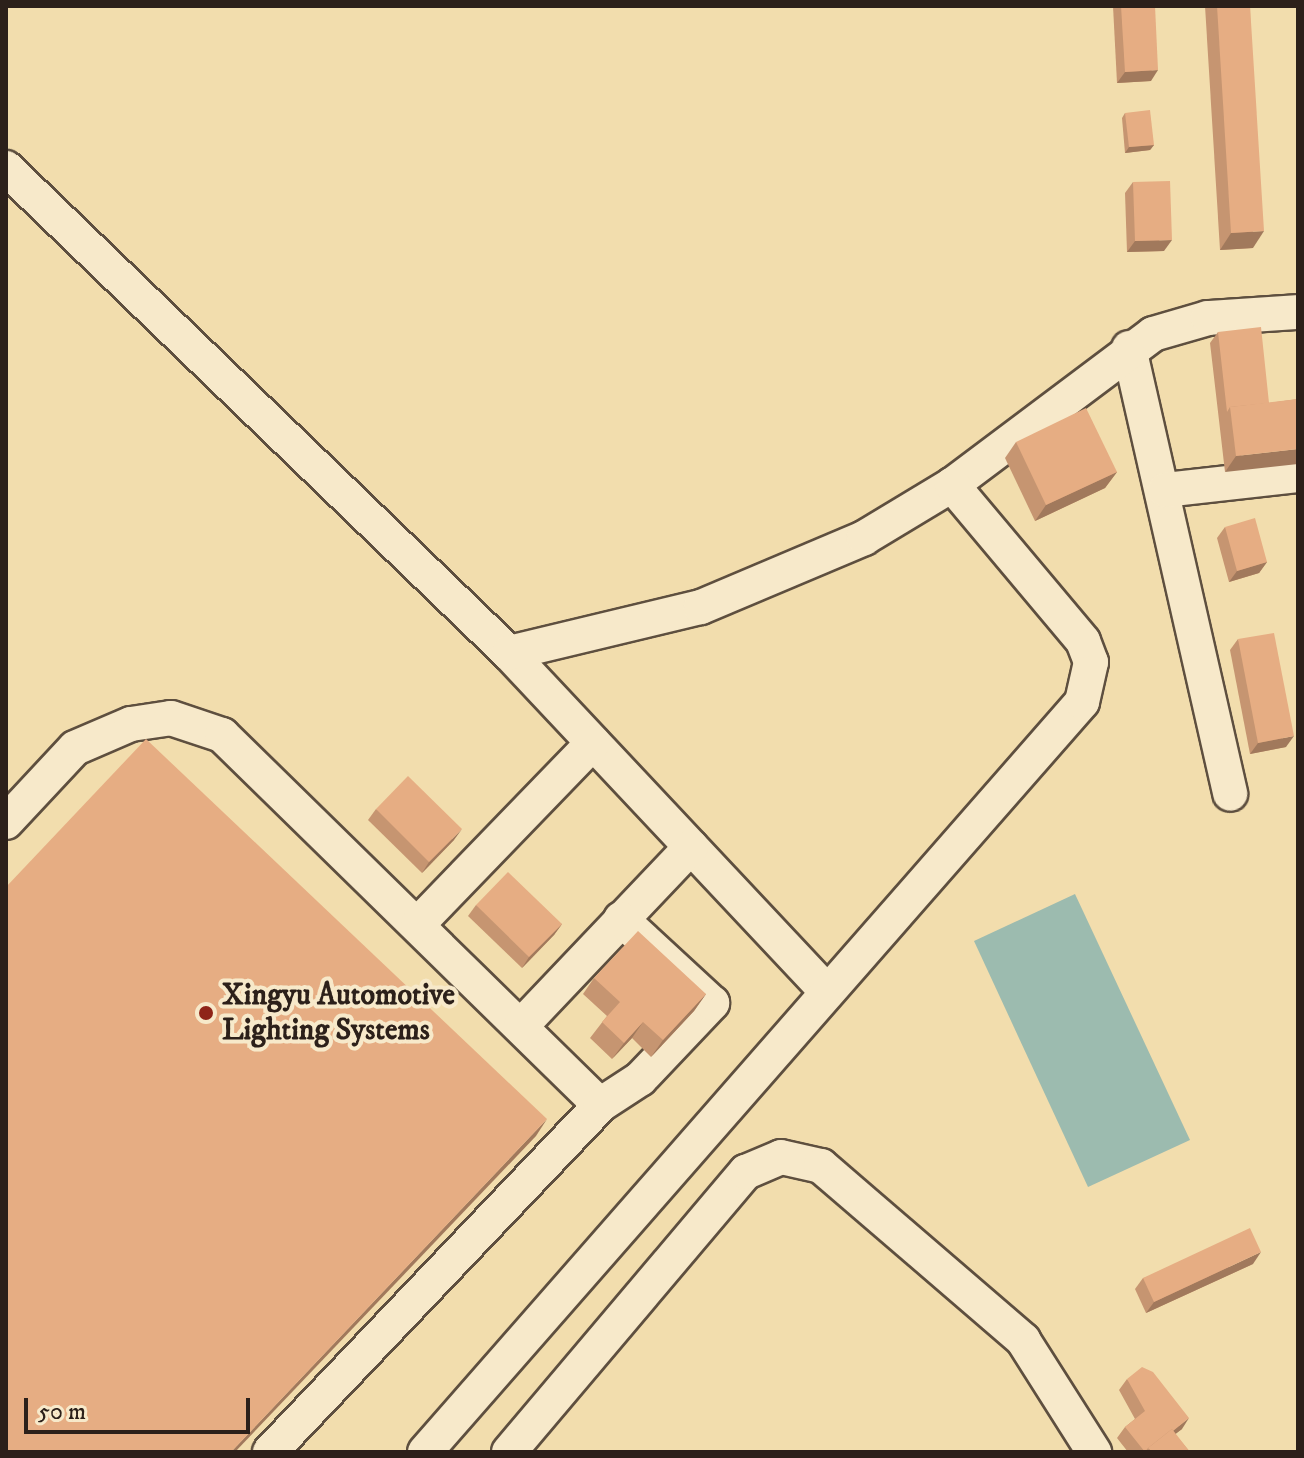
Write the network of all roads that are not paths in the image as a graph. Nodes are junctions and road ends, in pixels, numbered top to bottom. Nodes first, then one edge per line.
1 (6, 168) edge
2 (1298, 312) edge
3 (1129, 348) junction
4 (1298, 475) edge
5 (952, 485) junction
6 (1165, 490) junction
7 (509, 653) junction
8 (593, 743) junction
9 (1230, 794) dead end
10 (6, 822) edge
11 (691, 847) junction
12 (621, 919) junction
13 (418, 924) junction
14 (825, 989) junction
15 (521, 1026) junction
16 (600, 1105) junction
17 (270, 1452) edge
18 (425, 1452) edge
19 (509, 1452) edge
20 (1094, 1452) edge

1 - 7 street
2 - 3 street
3 - 5 street
3 - 6 street
4 - 6 street
5 - 7 street
5 - 14 street
6 - 9 street
7 - 8 street
8 - 11 street
8 - 13 street
10 - 13 street
11 - 12 street
11 - 14 street
12 - 15 street
12 - 16 street
13 - 15 street
14 - 18 street
15 - 16 street
16 - 17 street
19 - 20 street

